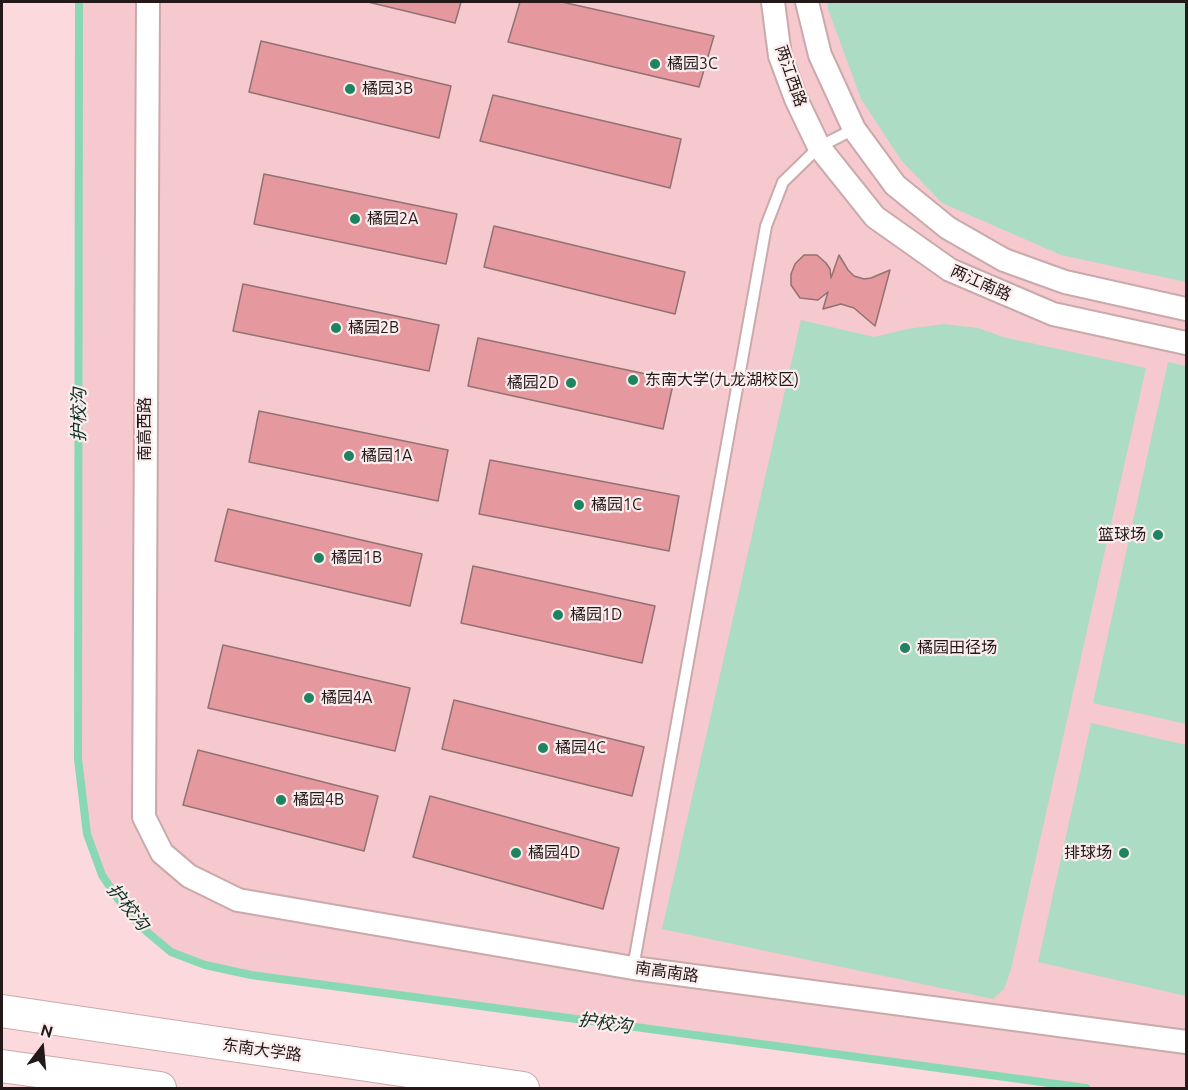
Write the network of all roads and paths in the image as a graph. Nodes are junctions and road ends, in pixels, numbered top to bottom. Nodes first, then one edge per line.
1 (148, 2) edge
2 (769, 2) edge
3 (807, 2) edge
4 (855, 129) junction
5 (819, 147) junction
6 (1186, 309) edge
7 (1186, 343) edge
8 (162, 853) joint
9 (633, 968) junction
10 (2, 1011) edge
11 (1186, 1042) edge
12 (2, 1066) edge
13 (160, 1089) edge
14 (523, 1089) edge

1 - 8 street, 南高西路
2 - 5 street, 两江西路
3 - 4 street, 两江西路
4 - 5 lane
4 - 6 street, 两江南路
5 - 7 street, 两江南路
5 - 9 lane
8 - 9 street, 南高南路
9 - 11 street, 南高南路
10 - 14 main road, 东南大学路
12 - 13 main road

